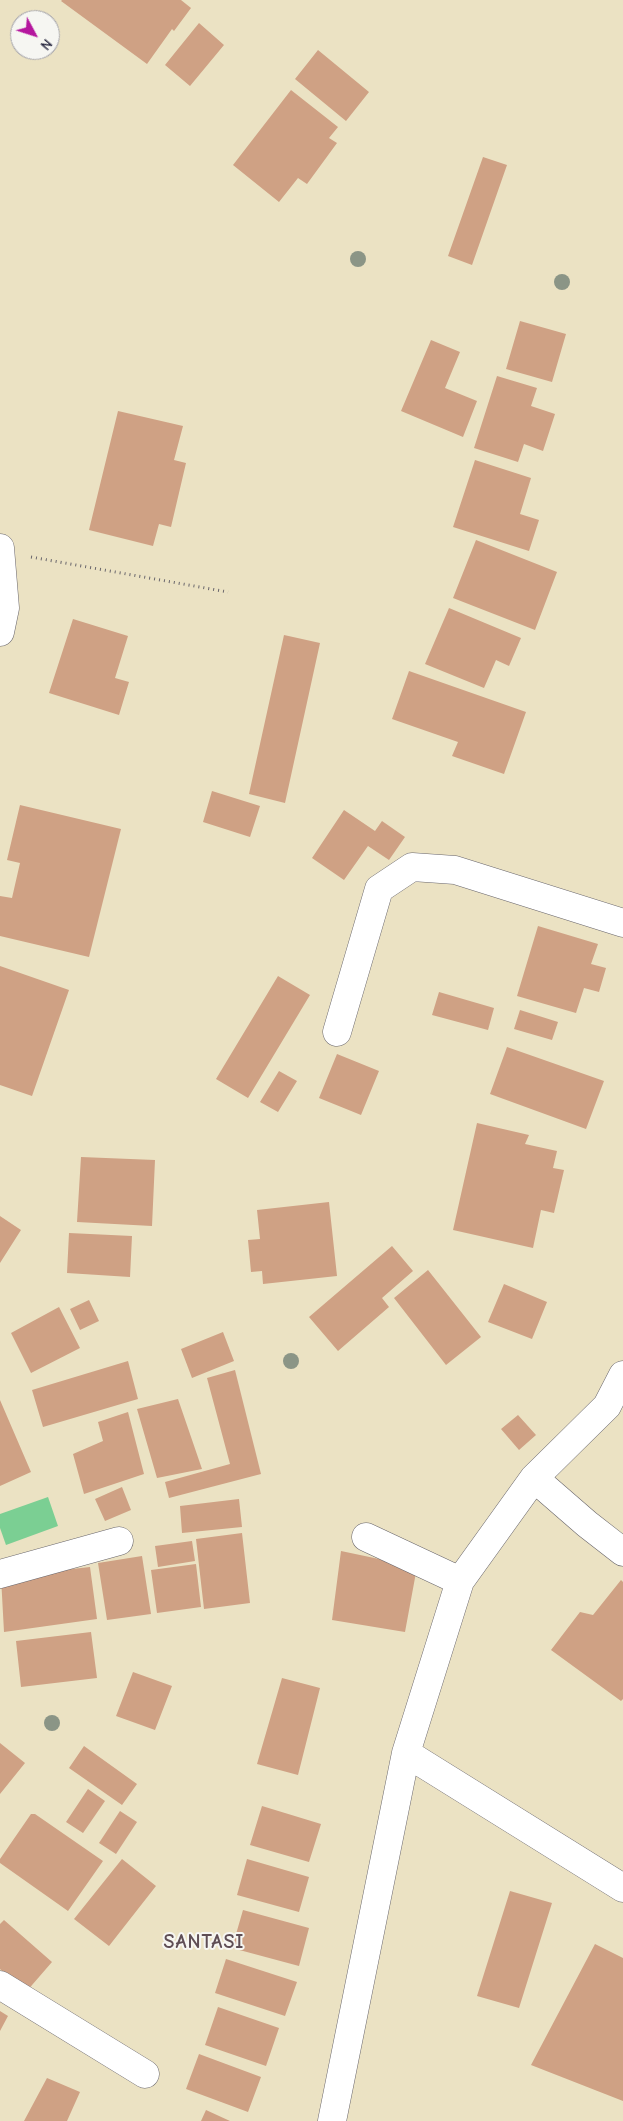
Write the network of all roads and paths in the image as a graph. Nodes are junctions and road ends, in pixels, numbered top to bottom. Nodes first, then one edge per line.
1 (0, 550) edge
2 (228, 592) dead end
3 (0, 632) edge
4 (623, 923) edge
5 (337, 1032) dead end
6 (623, 1375) edge
7 (534, 1478) junction
8 (366, 1537) dead end
9 (119, 1540) dead end
10 (623, 1552) edge
11 (0, 1574) edge
12 (460, 1581) junction
13 (406, 1754) junction
14 (623, 1888) edge
15 (0, 1985) edge
16 (145, 2074) dead end
17 (332, 2121) edge

1 - 2 path
1 - 3 street
4 - 5 street
6 - 7 street
7 - 10 street
7 - 12 street
8 - 12 street
9 - 11 street
12 - 13 street
13 - 14 street
13 - 17 street
15 - 16 street

